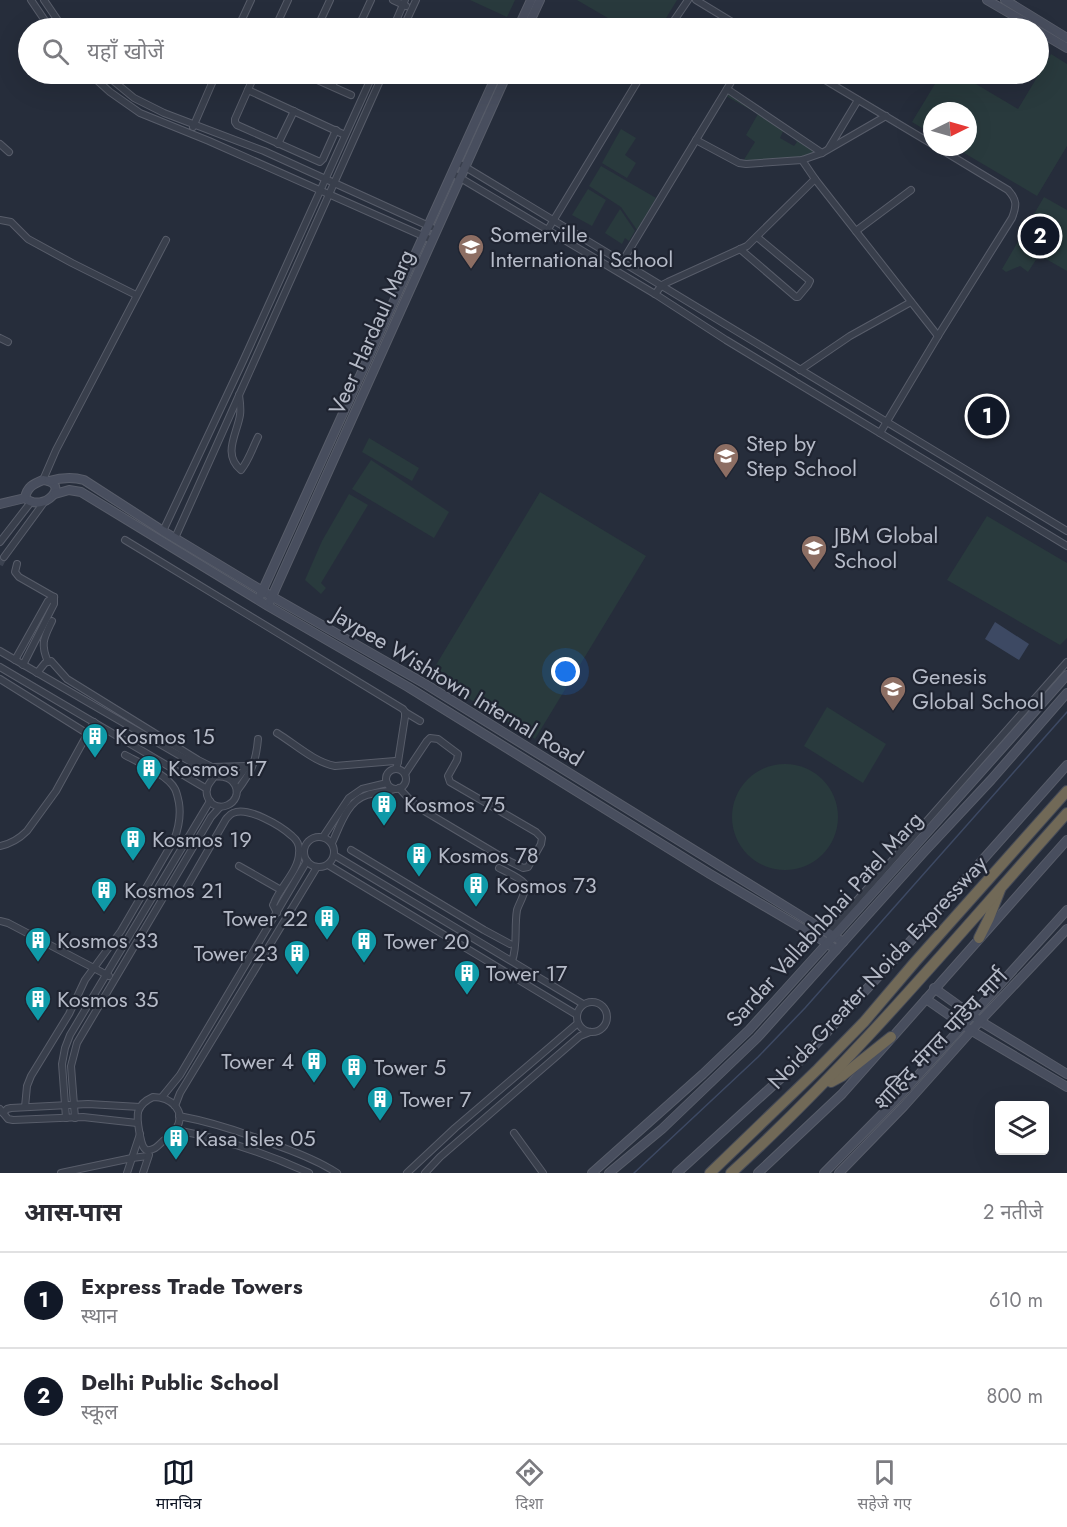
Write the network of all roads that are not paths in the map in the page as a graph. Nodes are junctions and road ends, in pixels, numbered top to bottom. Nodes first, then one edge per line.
1 (31, 0) edge
2 (44, 0) edge
3 (251, 0) edge
4 (288, 0) edge
5 (330, 0) edge
6 (371, 0) edge
7 (394, 0) edge
8 (416, 0) edge
9 (531, 0) edge
10 (540, 0) edge
11 (688, 0) edge
12 (696, 0) edge
13 (987, 0) edge
14 (1005, 0) edge
15 (404, 3) edge
16 (412, 9) junction
17 (43, 18) edge
18 (56, 18) edge
19 (243, 18) edge
20 (280, 18) edge
21 (322, 18) edge
22 (363, 18) edge
23 (397, 18) edge
24 (408, 18) edge
25 (523, 18) edge
26 (532, 18) edge
27 (676, 18) edge
28 (726, 18) edge
29 (1017, 18) edge
30 (1032, 18) edge
31 (1049, 30) edge
32 (1049, 35) edge
33 (1066, 41) edge
34 (101, 84) edge
35 (117, 84) edge
36 (212, 84) edge
37 (251, 84) edge
38 (327, 84) edge
39 (368, 84) edge
40 (379, 84) edge
41 (493, 84) edge
42 (502, 84) edge
43 (636, 84) edge
44 (730, 84) edge
45 (832, 84) edge
46 (332, 86) joint
47 (727, 89) junction
48 (248, 90) junction
49 (351, 95) dead end
50 (858, 100) junction
51 (294, 111) junction
52 (885, 116) junction
53 (194, 124) junction
54 (336, 130) junction
55 (190, 133) junction
56 (345, 135) junction
57 (923, 139) edge
58 (696, 140) junction
59 (0, 144) edge
60 (278, 144) junction
61 (829, 148) junction
62 (9, 152) dead end
63 (822, 153) junction
64 (952, 156) edge
65 (802, 160) junction
66 (461, 164) junction
67 (456, 175) junction
68 (815, 179) junction
69 (326, 180) junction
70 (334, 183) junction
71 (320, 190) junction
72 (911, 190) dead end
73 (329, 194) junction
74 (0, 220) edge
75 (554, 220) junction
76 (427, 225) junction
77 (437, 229) junction
78 (547, 231) junction
79 (856, 231) junction
80 (422, 236) junction
81 (757, 237) junction
82 (166, 240) dead end
83 (432, 240) junction
84 (740, 249) junction
85 (622, 262) junction
86 (662, 285) junction
87 (655, 294) junction
88 (136, 295) junction
89 (911, 302) junction
90 (938, 336) junction
91 (0, 338) edge
92 (8, 342) dead end
93 (800, 370) junction
94 (239, 395) junction
95 (886, 422) junction
96 (880, 433) junction
97 (258, 437) dead end
98 (46, 481) junction
99 (55, 494) junction
100 (28, 500) junction
101 (45, 501) junction
102 (0, 504) edge
103 (163, 531) junction
104 (1067, 531) edge
105 (175, 538) junction
106 (125, 540) dead end
107 (0, 542) edge
108 (1067, 546) edge
109 (4, 557) dead end
110 (17, 564) dead end
111 (262, 591) junction
112 (271, 596) junction
113 (54, 597) junction
114 (258, 599) junction
115 (268, 606) junction
116 (52, 621) dead end
117 (0, 651) edge
118 (15, 660) junction
119 (48, 662) junction
120 (1067, 662) edge
121 (23, 665) junction
122 (0, 667) edge
123 (37, 673) junction
124 (1067, 675) edge
125 (0, 679) edge
126 (1067, 693) edge
127 (405, 712) junction
128 (420, 721) dead end
129 (94, 722) junction
130 (277, 733) dead end
131 (88, 734) junction
132 (258, 739) dead end
133 (125, 754) dead end
134 (250, 765) junction
135 (1067, 765) edge
136 (397, 766) junction
137 (170, 767) junction
138 (405, 774) junction
139 (215, 776) junction
140 (164, 777) junction
141 (234, 783) junction
142 (387, 783) junction
143 (397, 788) junction
144 (207, 789) junction
145 (237, 791) junction
146 (1067, 791) edge
147 (210, 801) junction
148 (220, 807) junction
149 (1067, 813) edge
150 (323, 837) junction
151 (0, 838) edge
152 (1067, 840) edge
153 (332, 843) junction
154 (1, 846) edge
155 (351, 850) dead end
156 (334, 855) junction
157 (307, 861) junction
158 (328, 865) junction
159 (239, 866) dead end
160 (317, 867) junction
161 (500, 868) dead end
162 (1001, 887) junction
163 (281, 890) junction
164 (184, 892) dead end
165 (1067, 910) edge
166 (277, 913) junction
167 (0, 921) edge
168 (1067, 929) edge
169 (831, 934) junction
170 (516, 937) junction
171 (979, 938) junction
172 (843, 942) junction
173 (827, 943) junction
174 (510, 944) junction
175 (836, 950) junction
176 (503, 956) junction
177 (102, 959) junction
178 (512, 962) junction
179 (112, 965) junction
180 (94, 968) junction
181 (107, 974) junction
182 (115, 979) junction
183 (934, 988) junction
184 (926, 999) junction
185 (583, 1005) junction
186 (577, 1014) junction
187 (971, 1014) junction
188 (980, 1021) junction
189 (578, 1023) junction
190 (963, 1024) junction
191 (972, 1031) junction
192 (590, 1032) junction
193 (891, 1037) junction
194 (1067, 1074) edge
195 (1067, 1087) edge
196 (820, 1088) junction
197 (162, 1097) junction
198 (65, 1105) junction
199 (74, 1105) junction
200 (176, 1106) junction
201 (25, 1107) junction
202 (140, 1107) junction
203 (1, 1111) edge
204 (179, 1116) junction
205 (66, 1118) junction
206 (75, 1118) junction
207 (137, 1123) junction
208 (176, 1130) junction
209 (140, 1133) junction
210 (514, 1134) dead end
211 (153, 1150) junction
212 (148, 1156) junction
213 (132, 1158) junction
214 (61, 1173) edge
215 (127, 1173) edge
216 (143, 1173) edge
217 (309, 1173) edge
218 (337, 1173) edge
219 (407, 1173) edge
220 (424, 1173) edge
221 (543, 1173) edge
222 (592, 1173) edge
223 (609, 1173) edge
224 (677, 1173) edge
225 (710, 1173) edge
226 (731, 1173) edge
227 (758, 1173) edge
228 (824, 1173) edge
229 (839, 1173) edge

1 - 17 street
2 - 18 street
3 - 19 street
4 - 20 street
5 - 21 street
6 - 22 street
7 - 15 street
8 - 16 street
9 - 25 street
10 - 26 street
11 - 27 street
12 - 28 street
13 - 29 street
14 - 30 street
15 - 16 street
15 - 23 street
16 - 24 street
31 - 33 street
32 - 33 street
34 - 55 street
35 - 53 street
36 - 53 street
37 - 48 street
38 - 46 street
39 - 56 street
40 - 70 street
41 - 66 street, Veer Hardaul Marg
42 - 66 street, Veer Hardaul Marg
43 - 75 street
44 - 47 street
45 - 50 street
46 - 49 street
47 - 58 street
47 - 63 street
48 - 51 street
48 - 60 street
50 - 52 street
50 - 61 street
51 - 54 street
51 - 60 street
52 - 57 street
52 - 61 street
53 - 55 street
53 - 69 street
54 - 56 street
54 - 60 street
55 - 71 street
56 - 69 street
58 - 65 street
58 - 85 street
59 - 62 street
61 - 63 street
63 - 65 street
64 - 90 street
65 - 68 street
66 - 67 street, Veer Hardaul Marg
66 - 75 street
67 - 76 street, Veer Hardaul Marg
67 - 77 street, Veer Hardaul Marg
67 - 78 street
68 - 79 street
68 - 81 street
69 - 70 street
69 - 71 street
70 - 73 street
70 - 76 street
71 - 73 street
71 - 103 street
72 - 79 street
73 - 80 street
73 - 94 street
74 - 88 street
75 - 78 street
75 - 85 street
76 - 77 street
76 - 80 street, Veer Hardaul Marg
77 - 83 street, Veer Hardaul Marg
78 - 87 street
79 - 89 street
80 - 83 street
80 - 111 street, Veer Hardaul Marg
81 - 84 street
81 - 84 street
82 - 88 street
83 - 112 street, Veer Hardaul Marg
84 - 86 street
85 - 86 street
86 - 87 street
86 - 93 street
87 - 96 street
88 - 98 street
89 - 90 street
89 - 93 street
90 - 95 street
91 - 92 street
93 - 95 street
94 - 97 street
94 - 105 street
95 - 96 street
95 - 104 street
96 - 108 street
98 - 99 street
98 - 100 street
98 - 103 street, Jaypee Wishtown Internal Road
99 - 101 street
99 - 114 street, Jaypee Wishtown Internal Road
100 - 101 street
100 - 102 street
100 - 107 street
101 - 109 street
103 - 105 street, Jaypee Wishtown Internal Road
105 - 111 street, Jaypee Wishtown Internal Road
106 - 127 street
110 - 113 street
111 - 112 street, Jaypee Wishtown Internal Road
111 - 114 street, Veer Hardaul Marg
112 - 115 street, Veer Hardaul Marg
112 - 169 street, Jaypee Wishtown Internal Road
113 - 118 street
113 - 121 street
114 - 115 street, Jaypee Wishtown Internal Road
115 - 173 street, Jaypee Wishtown Internal Road
116 - 119 street
117 - 118 street
118 - 121 street
119 - 123 street
119 - 134 street
120 - 169 street
121 - 123 street
122 - 129 street
123 - 139 street
124 - 169 street, Sardar Vallabhbhai Patel Marg
125 - 131 street
126 - 172 street, Sardar Vallabhbhai Patel Marg
127 - 128 street
127 - 136 street
129 - 131 street
129 - 137 street
130 - 136 street
131 - 154 street
132 - 134 street
133 - 140 street
134 - 141 street
134 - 145 street
135 - 224 street
136 - 138 street
136 - 142 street
137 - 140 street
137 - 144 street
138 - 143 street
138 - 143 street
139 - 141 street
139 - 144 street
140 - 177 street
141 - 145 street
142 - 143 street
142 - 150 street
143 - 153 street
144 - 147 street
145 - 148 street
146 - 225 highway, Noida-Greater Noida Expressway
147 - 148 street
147 - 179 street
148 - 182 street
149 - 162 highway, Noida-Greater Noida Expressway
150 - 153 street
150 - 157 street
151 - 154 street
152 - 171 street
153 - 156 street
155 - 174 street
156 - 158 street
156 - 176 street
157 - 160 street
157 - 166 street
158 - 160 street
158 - 186 street
159 - 163 street
160 - 200 street
161 - 170 street
162 - 171 highway
162 - 196 highway, Noida-Greater Noida Expressway
163 - 164 street
163 - 166 street
165 - 187 street
166 - 197 street
167 - 180 street
168 - 188 street, शाहिद मंगल पांडेय मार्ग
169 - 172 street, Jaypee Wishtown Internal Road
169 - 173 street, Sardar Vallabhbhai Patel Marg
170 - 174 street
170 - 178 street
171 - 183 street
172 - 175 street, Sardar Vallabhbhai Patel Marg
173 - 175 street, Jaypee Wishtown Internal Road
173 - 222 street, Sardar Vallabhbhai Patel Marg
174 - 176 street
175 - 223 street, Sardar Vallabhbhai Patel Marg
176 - 178 street
177 - 179 street
177 - 180 street
178 - 185 street
179 - 181 street
180 - 181 street
180 - 201 street
181 - 182 street
181 - 198 street
182 - 199 street
183 - 184 street
183 - 187 street
184 - 190 street
184 - 193 street
185 - 186 street
185 - 192 street
186 - 189 street
187 - 188 street
187 - 190 street
188 - 191 street, शाहिद मंगल पांडेय मार्ग
188 - 194 street
189 - 192 street
189 - 219 street
190 - 191 street
190 - 228 street
191 - 195 street
191 - 229 street, शाहिद मंगल पांडेय मार्ग
192 - 220 street
193 - 196 highway
193 - 227 street
196 - 226 highway, Noida-Greater Noida Expressway
197 - 200 street
197 - 202 street
198 - 199 street
198 - 201 street
198 - 205 street
199 - 202 street
199 - 206 street
200 - 204 street
201 - 203 street
202 - 207 street
203 - 205 street
204 - 208 street
204 - 218 street
205 - 206 street
206 - 207 street
207 - 209 street
208 - 211 street
208 - 217 street
209 - 211 street
209 - 213 street
210 - 221 street
211 - 212 street
212 - 213 street
212 - 216 street
213 - 214 street
213 - 215 street

